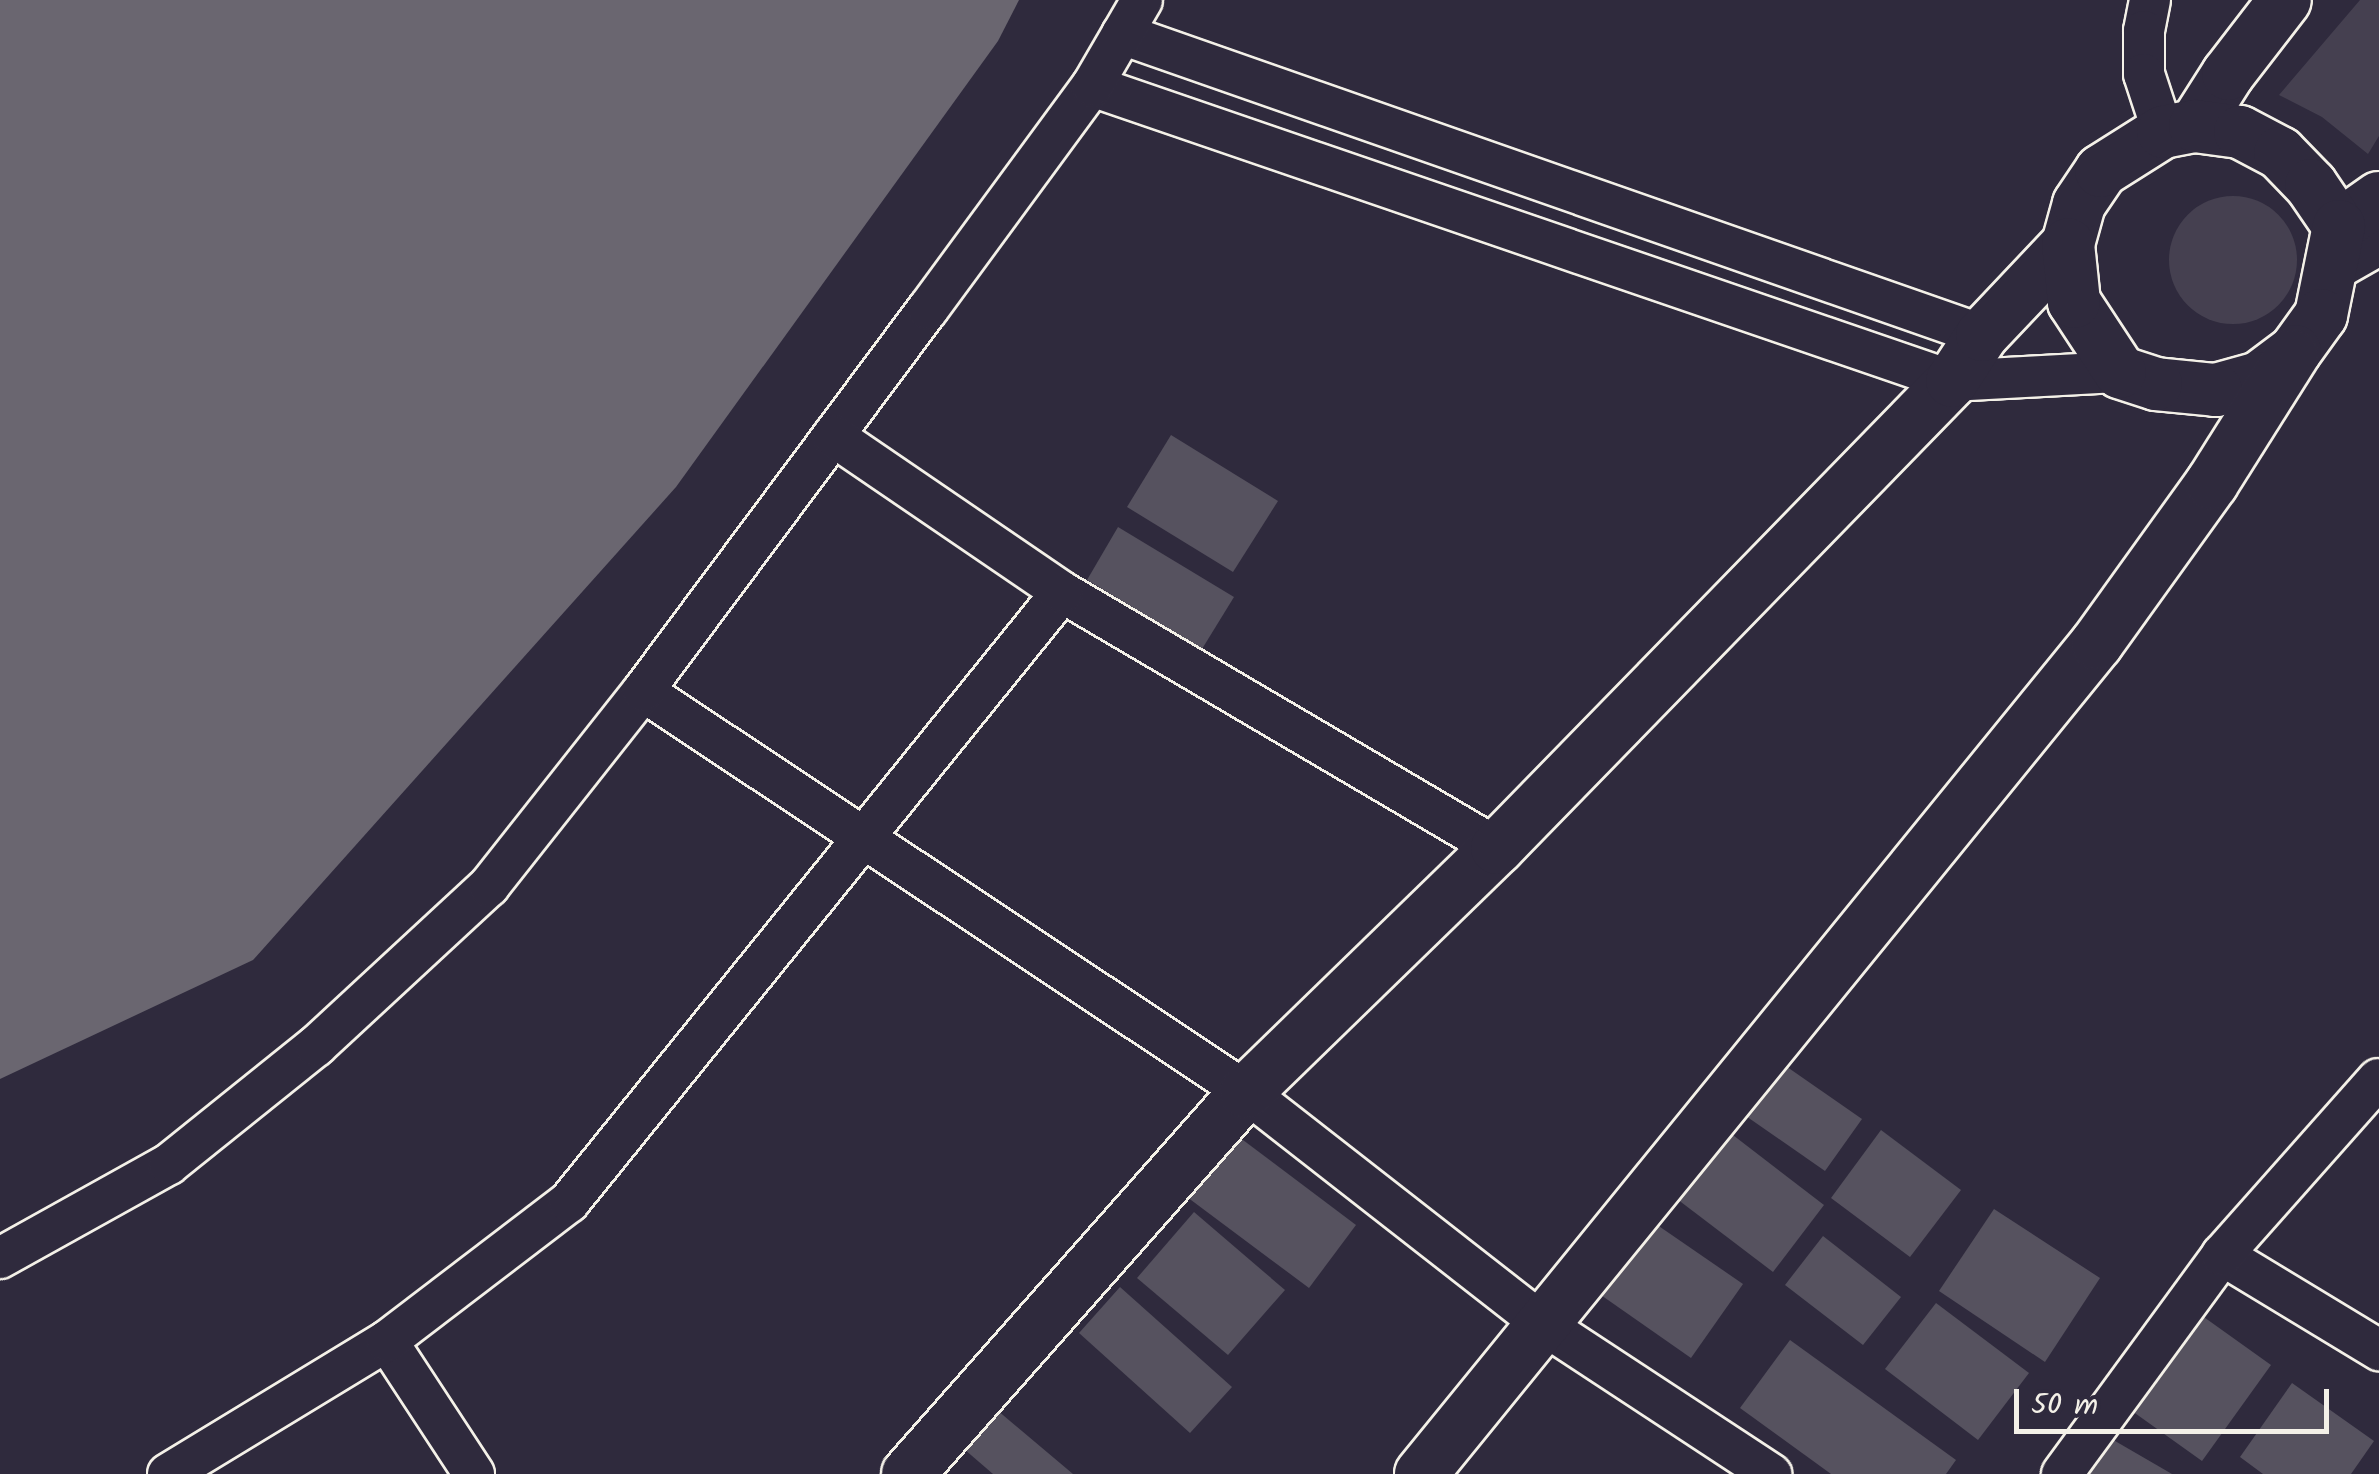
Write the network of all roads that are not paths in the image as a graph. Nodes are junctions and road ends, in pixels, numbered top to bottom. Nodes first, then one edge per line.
1 (2150, 0) edge
2 (2285, 0) edge
3 (1132, 17) edge
4 (1092, 86) junction
5 (2179, 129) junction
6 (2357, 235) edge
7 (2068, 244) junction
8 (1982, 335) junction
9 (2295, 351) junction
10 (2120, 372) junction
11 (1952, 381) junction
12 (833, 436) junction
13 (1062, 592) junction
14 (642, 692) junction
15 (863, 840) junction
16 (1497, 848) junction
17 (2378, 1079) edge
18 (1246, 1092) junction
19 (2222, 1255) junction
20 (0, 1258) edge
21 (1544, 1324) junction
22 (387, 1341) junction
23 (2379, 1350) edge
24 (168, 1474) edge
25 (474, 1474) edge
26 (908, 1474) edge
27 (1421, 1474) edge
28 (1770, 1474) edge
29 (2062, 1474) edge

1 - 5 street
2 - 5 main road
3 - 4 street
3 - 8 street
4 - 11 street
4 - 12 street
5 - 6 main road
5 - 7 main road
6 - 9 main road
7 - 8 main road
7 - 10 main road
8 - 11 main road
9 - 10 main road
9 - 21 main road
10 - 11 street
11 - 16 main road
12 - 13 street
12 - 14 street
13 - 15 street
13 - 16 street
14 - 15 street
14 - 20 street
15 - 18 street
15 - 22 street
16 - 18 main road
17 - 19 street
18 - 21 street
18 - 26 main road
19 - 23 street
19 - 29 street
21 - 27 main road
21 - 28 street
22 - 24 street
22 - 25 street

